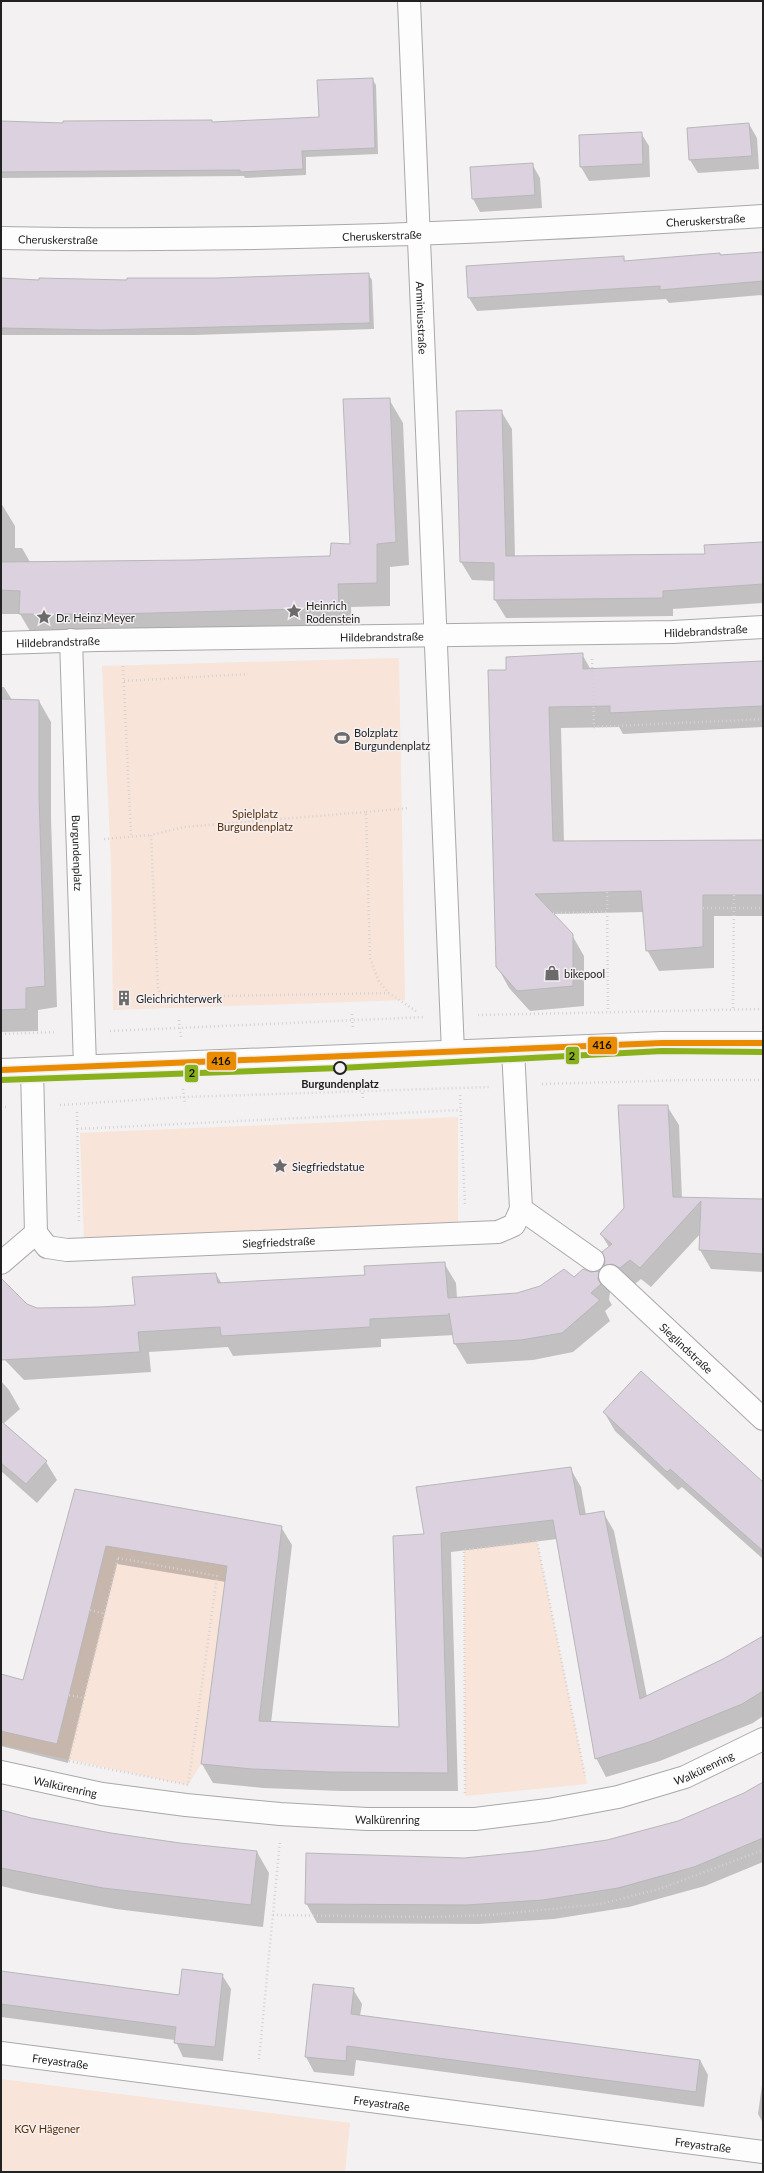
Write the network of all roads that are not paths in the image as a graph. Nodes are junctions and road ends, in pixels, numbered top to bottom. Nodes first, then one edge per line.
1 (409, 1) edge
2 (763, 216) edge
3 (418, 233) junction
4 (1, 238) edge
5 (763, 627) edge
6 (434, 634) junction
7 (71, 640) junction
8 (1, 643) edge
9 (763, 1043) edge
10 (513, 1049) junction
11 (453, 1052) junction
12 (85, 1066) junction
13 (32, 1069) junction
14 (1, 1070) edge
15 (521, 1209) junction
16 (36, 1233) junction
17 (593, 1260) dead end
18 (1, 1264) edge
19 (610, 1276) dead end
20 (763, 1418) edge
21 (763, 1739) edge
22 (1, 1772) edge
23 (1, 2053) edge
24 (763, 2152) edge

1 - 3 street, Arminiusstraße
2 - 3 street, Cheruskerstraße
3 - 4 street, Cheruskerstraße
3 - 6 street, Arminiusstraße
5 - 6 street, Hildebrandstraße
6 - 7 street, Hildebrandstraße
6 - 11 street
7 - 8 street, Hildebrandstraße
7 - 12 street, Burgundenplatz
9 - 10 street
10 - 11 street
10 - 15 street
11 - 12 street
12 - 13 street
13 - 14 street
13 - 16 street
15 - 16 street, Siegfriedstraße
15 - 17 street
16 - 18 street
19 - 20 street, Sieglindstraße
21 - 22 street, Walkürenring
23 - 24 street, Freyastraße

